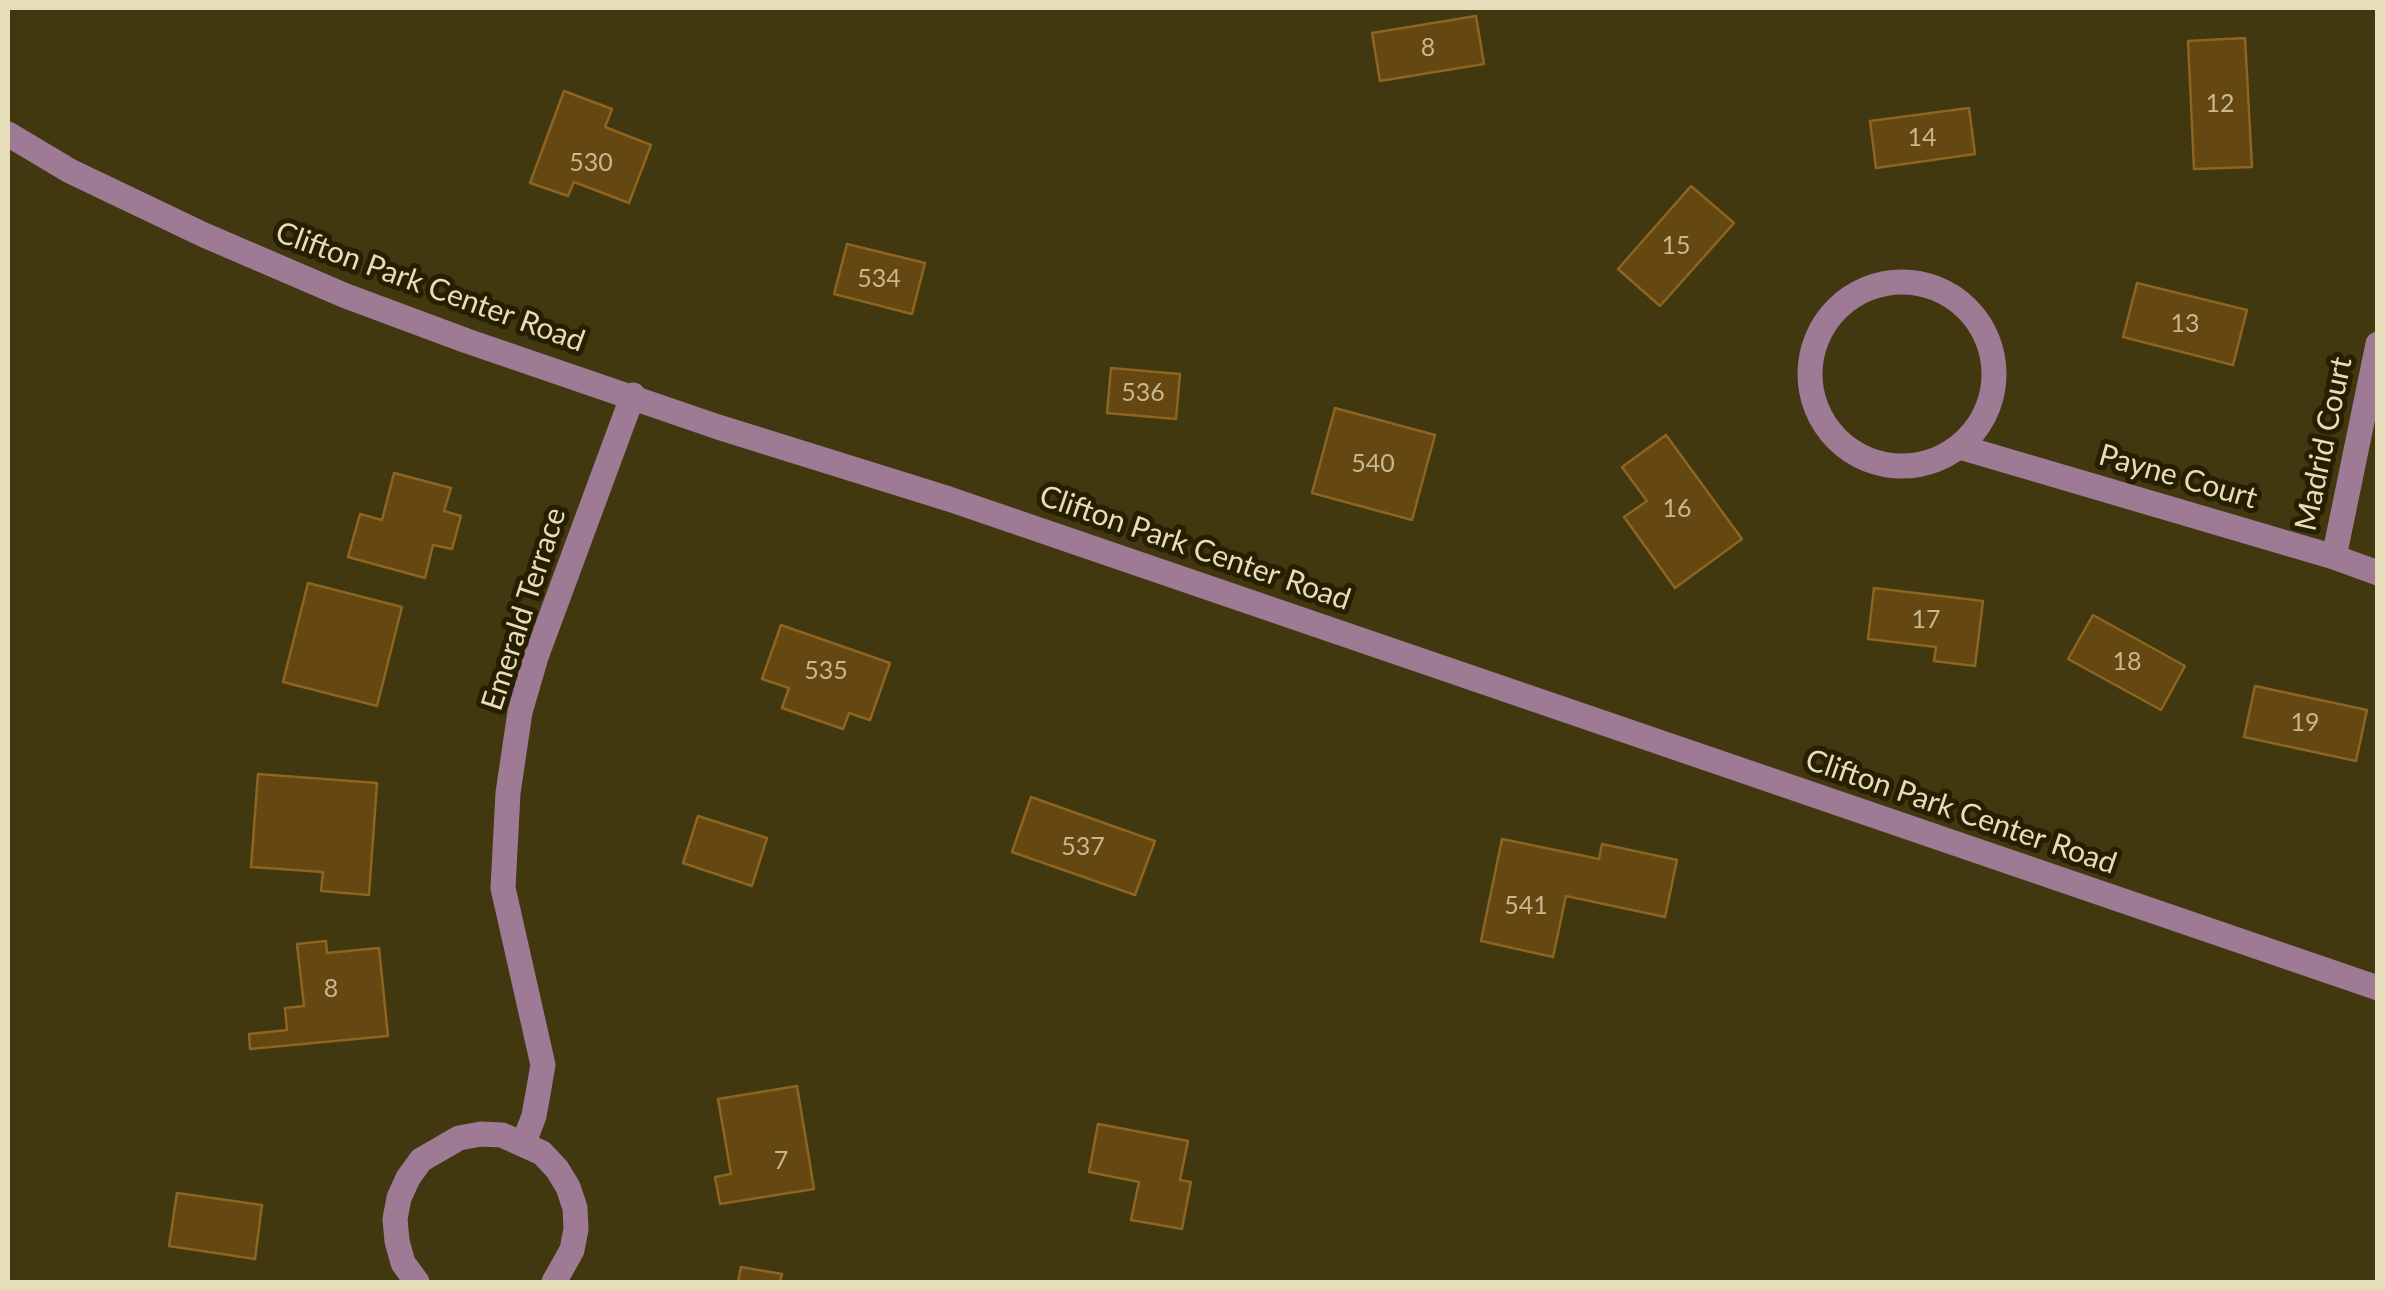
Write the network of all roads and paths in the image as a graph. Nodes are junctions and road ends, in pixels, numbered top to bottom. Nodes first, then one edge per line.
1 (8, 134) edge
2 (2378, 344) edge
3 (633, 395) junction
4 (1960, 446) junction
5 (2334, 557) junction
6 (2378, 574) edge
7 (2378, 988) edge
8 (524, 1142) junction
9 (417, 1282) edge
10 (554, 1282) edge

1 - 3 street, Clifton Park Center Road
2 - 5 street, Madrid Court
3 - 7 street, Clifton Park Center Road
3 - 8 street, Emerald Terrace
4 - 4 street
4 - 5 street, Payne Court
5 - 6 street, Payne Court
8 - 9 street
8 - 10 street

